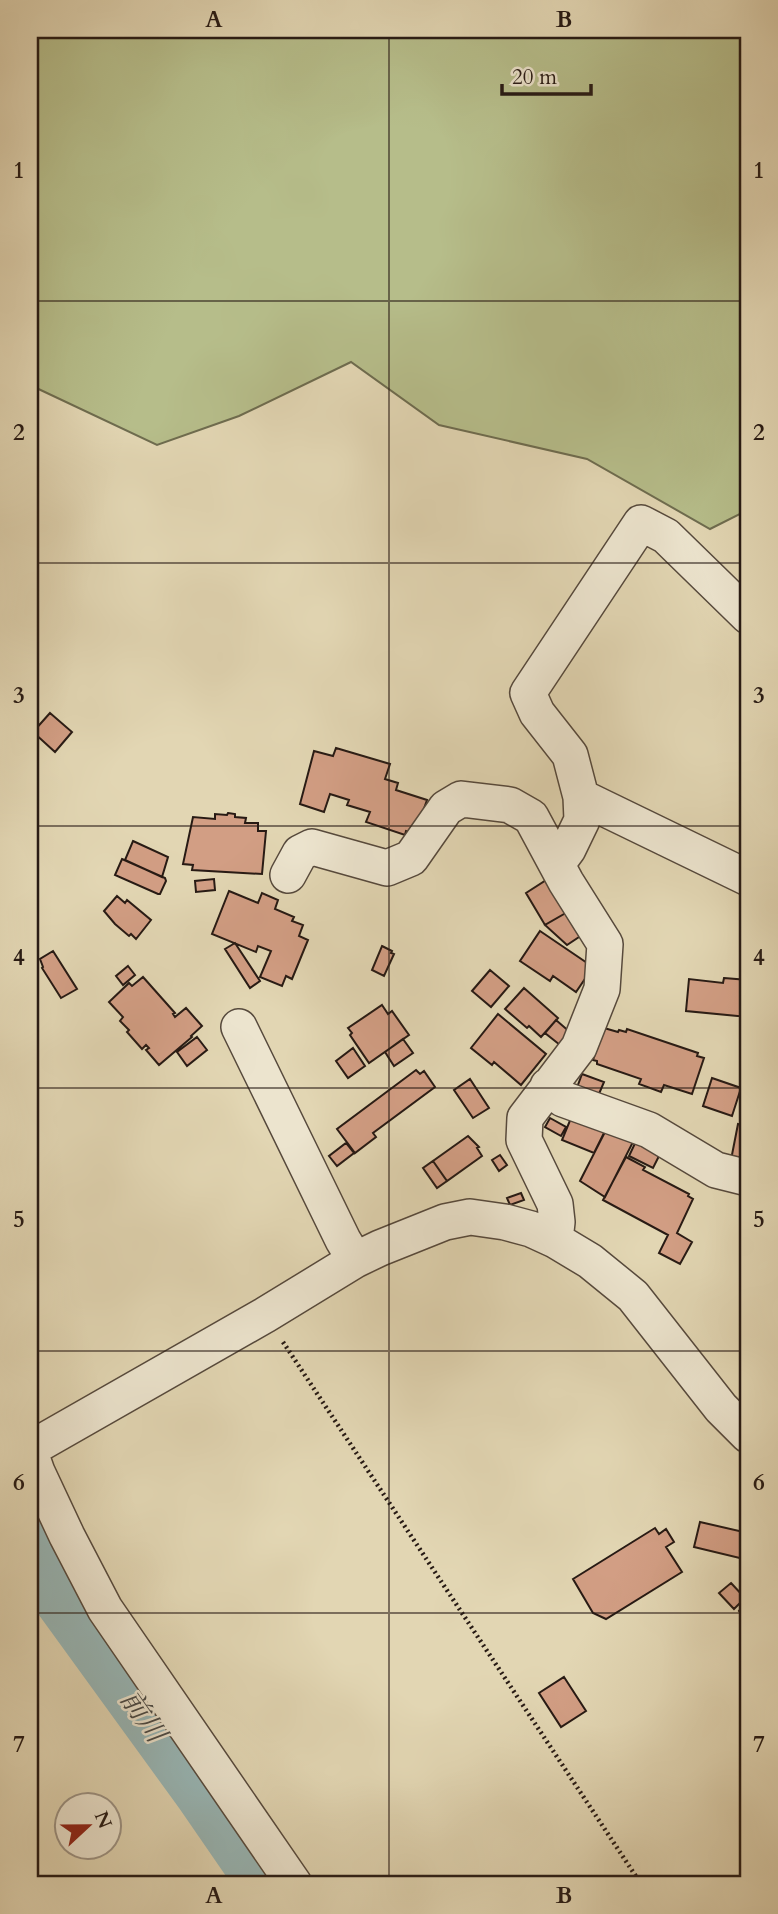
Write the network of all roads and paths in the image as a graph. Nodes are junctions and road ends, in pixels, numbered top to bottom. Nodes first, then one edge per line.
1 (748, 616) edge
2 (581, 797) junction
3 (557, 864) junction
4 (288, 875) dead end
5 (748, 878) edge
6 (239, 1027) dead end
7 (548, 1086) junction
8 (748, 1178) edge
9 (555, 1240) junction
10 (355, 1260) junction
11 (265, 1315) junction
12 (748, 1435) edge
13 (30, 1451) edge
14 (294, 1884) edge
15 (641, 1884) edge

1 - 2 street
2 - 3 street
2 - 5 street
3 - 4 street
3 - 7 street
6 - 10 street
7 - 8 street
7 - 9 street
9 - 10 street
9 - 12 street
10 - 11 street
11 - 13 street
11 - 15 path
13 - 14 street

